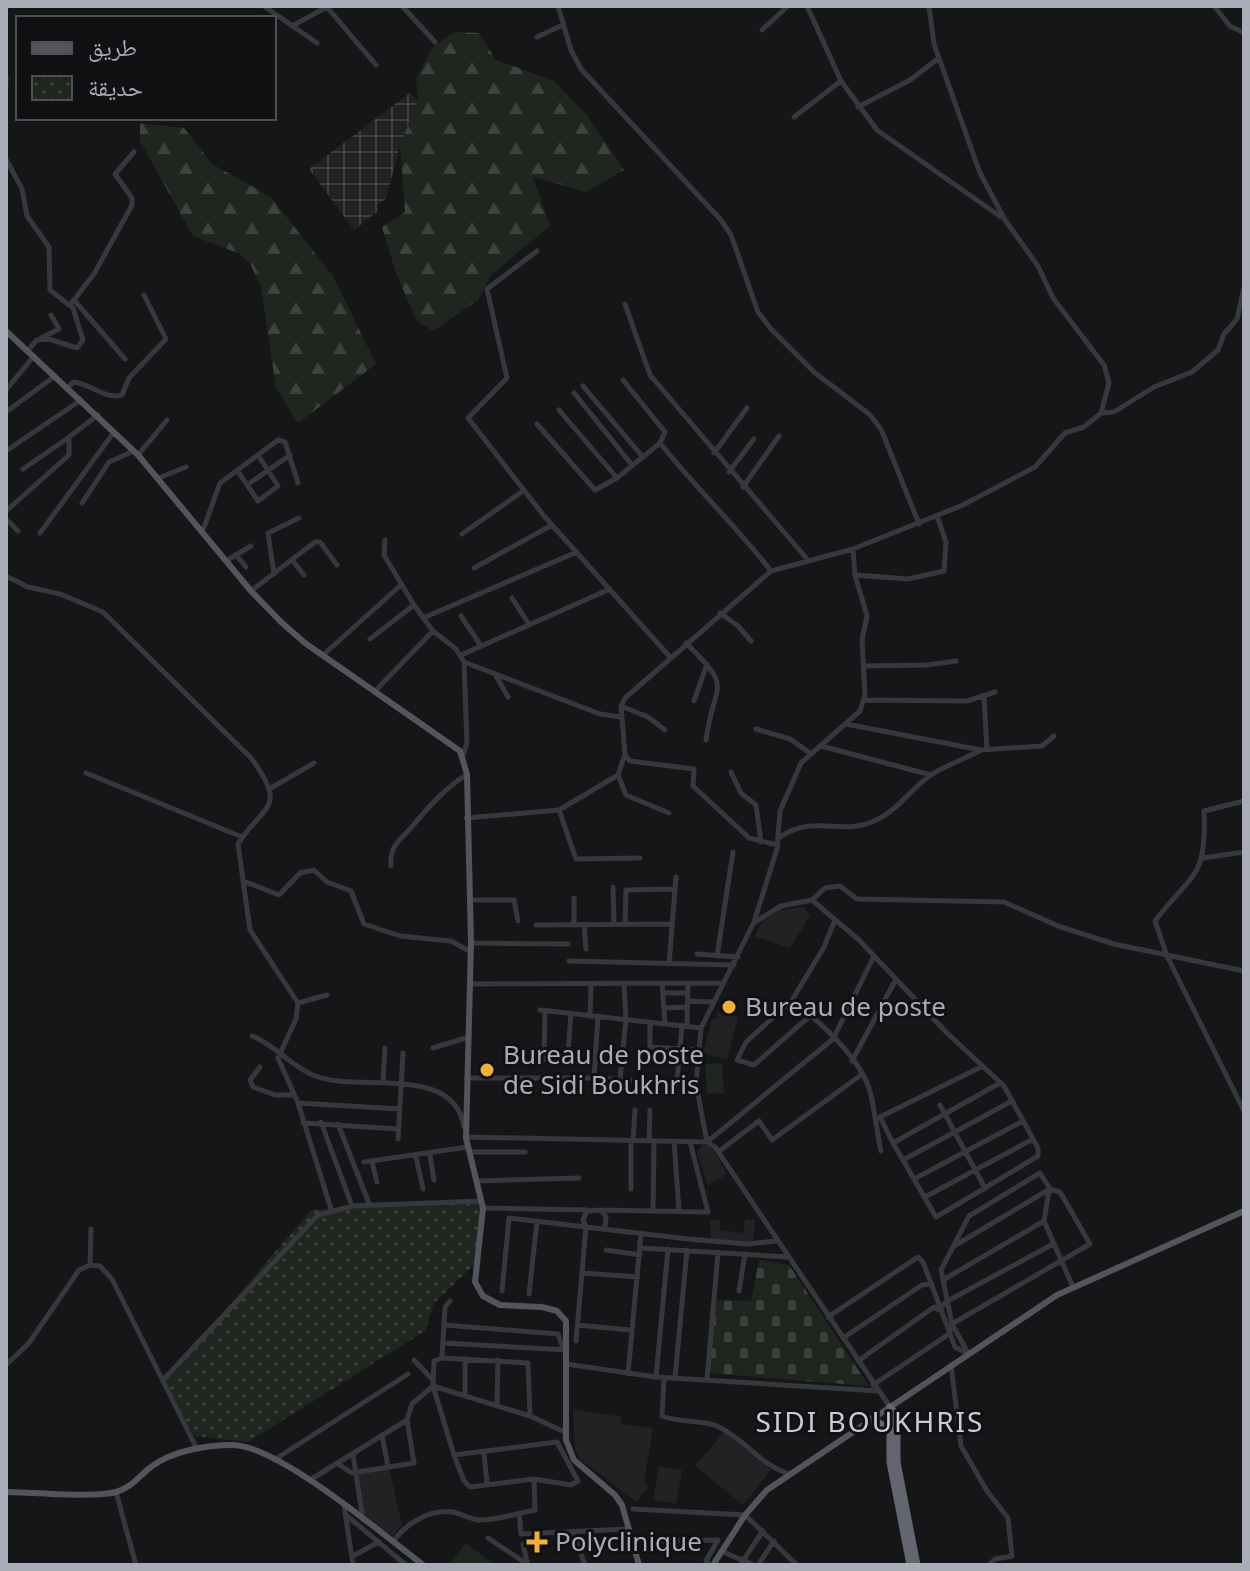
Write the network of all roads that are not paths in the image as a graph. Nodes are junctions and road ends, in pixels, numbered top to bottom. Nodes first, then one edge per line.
1 (264, 6) edge
2 (402, 6) edge
3 (558, 6) edge
4 (788, 6) edge
5 (807, 6) edge
6 (929, 6) edge
7 (1214, 6) edge
8 (326, 7) edge
9 (563, 25) junction
10 (292, 26) junction
11 (762, 30) dead end
12 (1244, 33) edge
13 (537, 37) dead end
14 (435, 42) dead end
15 (317, 43) dead end
16 (939, 58) junction
17 (376, 65) dead end
18 (6, 77) edge
19 (841, 81) junction
20 (6, 85) edge
21 (858, 107) junction
22 (794, 117) dead end
23 (134, 152) dead end
24 (6, 159) edge
25 (990, 193) junction
26 (979, 202) junction
27 (1005, 220) junction
28 (537, 251) dead end
29 (1244, 287) edge
30 (144, 295) dead end
31 (72, 303) junction
32 (625, 304) dead end
33 (51, 315) dead end
34 (6, 331) edge
35 (37, 340) junction
36 (31, 353) junction
37 (125, 359) dead end
38 (55, 375) junction
39 (623, 380) dead end
40 (583, 386) dead end
41 (68, 387) junction
42 (6, 390) edge
43 (574, 393) dead end
44 (82, 399) junction
45 (747, 408) dead end
46 (559, 410) dead end
47 (6, 412) edge
48 (1101, 413) junction
49 (98, 415) junction
50 (167, 420) dead end
51 (537, 424) dead end
52 (115, 431) junction
53 (779, 436) dead end
54 (69, 437) junction
55 (754, 439) dead end
56 (660, 443) junction
57 (6, 451) edge
58 (136, 453) junction
59 (714, 453) junction
60 (258, 455) junction
61 (290, 455) junction
62 (642, 456) junction
63 (632, 465) junction
64 (186, 467) dead end
65 (23, 469) dead end
66 (237, 470) junction
67 (268, 470) junction
68 (729, 472) junction
69 (159, 478) junction
70 (617, 478) junction
71 (298, 483) dead end
72 (247, 485) junction
73 (743, 487) junction
74 (523, 491) junction
75 (82, 503) dead end
76 (6, 511) edge
77 (937, 516) junction
78 (299, 518) dead end
79 (6, 519) edge
80 (919, 524) junction
81 (552, 525) junction
82 (18, 531) dead end
83 (40, 533) dead end
84 (202, 533) junction
85 (462, 534) dead end
86 (385, 540) dead end
87 (251, 546) dead end
88 (853, 549) junction
89 (577, 552) junction
90 (236, 555) junction
91 (807, 559) junction
92 (292, 560) junction
93 (226, 561) junction
94 (337, 565) dead end
95 (246, 567) dead end
96 (474, 568) dead end
97 (771, 571) junction
98 (274, 574) junction
99 (304, 575) dead end
100 (855, 575) junction
101 (6, 576) edge
102 (401, 585) junction
103 (610, 589) junction
104 (251, 591) junction
105 (512, 598) dead end
106 (414, 605) junction
107 (719, 612) junction
108 (461, 616) dead end
109 (423, 618) junction
110 (528, 623) junction
111 (433, 631) junction
112 (370, 639) dead end
113 (751, 641) dead end
114 (686, 643) junction
115 (481, 646) junction
116 (323, 655) junction
117 (461, 655) junction
118 (670, 657) junction
119 (956, 661) dead end
120 (464, 662) junction
121 (707, 664) junction
122 (864, 666) junction
123 (495, 673) junction
124 (376, 690) junction
125 (995, 692) dead end
126 (508, 697) dead end
127 (984, 697) junction
128 (864, 700) junction
129 (694, 701) dead end
130 (621, 706) junction
131 (621, 717) junction
132 (846, 724) junction
133 (756, 729) dead end
134 (665, 730) dead end
135 (1054, 736) dead end
136 (706, 740) dead end
137 (821, 746) junction
138 (984, 750) junction
139 (810, 753) junction
140 (625, 754) junction
141 (463, 756) junction
142 (314, 763) dead end
143 (731, 772) dead end
144 (86, 773) dead end
145 (467, 774) junction
146 (618, 775) junction
147 (931, 775) junction
148 (271, 788) junction
149 (1244, 801) edge
150 (559, 810) junction
151 (669, 813) dead end
152 (466, 818) junction
153 (242, 837) junction
154 (779, 837) junction
155 (761, 842) junction
156 (777, 845) junction
157 (733, 852) dead end
158 (1244, 852) edge
159 (640, 858) dead end
160 (1203, 858) junction
161 (391, 866) dead end
162 (676, 877) dead end
163 (243, 881) junction
164 (613, 887) dead end
165 (675, 889) junction
166 (574, 898) dead end
167 (471, 900) junction
168 (812, 900) junction
169 (835, 920) junction
170 (518, 921) dead end
171 (754, 922) junction
172 (614, 924) junction
173 (625, 924) junction
174 (671, 924) junction
175 (536, 925) dead end
176 (574, 925) junction
177 (584, 925) junction
178 (471, 943) junction
179 (568, 944) dead end
180 (586, 949) dead end
181 (471, 952) junction
182 (697, 954) dead end
183 (717, 956) junction
184 (874, 956) junction
185 (1167, 956) junction
186 (738, 957) junction
187 (569, 961) dead end
188 (669, 964) junction
189 (734, 965) junction
190 (1244, 971) edge
191 (896, 979) junction
192 (662, 983) junction
193 (688, 983) junction
194 (723, 983) junction
195 (470, 984) junction
196 (591, 985) junction
197 (624, 985) junction
198 (663, 993) junction
199 (687, 993) junction
200 (327, 995) dead end
201 (792, 1000) junction
202 (712, 1002) junction
203 (298, 1003) junction
204 (687, 1004) junction
205 (664, 1008) junction
206 (571, 1012) junction
207 (811, 1015) junction
208 (590, 1016) junction
209 (598, 1016) junction
210 (626, 1019) junction
211 (650, 1024) junction
212 (665, 1024) junction
213 (684, 1026) junction
214 (701, 1028) junction
215 (252, 1036) dead end
216 (469, 1037) junction
217 (833, 1039) junction
218 (385, 1048) dead end
219 (433, 1048) dead end
220 (679, 1048) junction
221 (697, 1050) junction
222 (279, 1053) junction
223 (403, 1053) dead end
224 (568, 1053) dead end
225 (544, 1060) dead end
226 (852, 1061) junction
227 (983, 1066) junction
228 (260, 1067) dead end
229 (861, 1075) junction
230 (467, 1078) junction
231 (594, 1078) junction
232 (620, 1079) junction
233 (677, 1081) junction
234 (1000, 1083) junction
235 (383, 1084) junction
236 (400, 1084) junction
237 (696, 1084) junction
238 (294, 1095) junction
239 (1012, 1101) junction
240 (298, 1103) junction
241 (940, 1105) dead end
242 (400, 1109) junction
243 (635, 1110) dead end
244 (650, 1110) dead end
245 (1244, 1111) edge
246 (945, 1114) junction
247 (1023, 1121) junction
248 (321, 1122) junction
249 (303, 1123) junction
250 (338, 1124) junction
251 (398, 1129) junction
252 (955, 1132) junction
253 (466, 1138) junction
254 (398, 1139) dead end
255 (1033, 1139) junction
256 (632, 1141) junction
257 (652, 1141) junction
258 (674, 1141) junction
259 (690, 1142) junction
260 (707, 1142) junction
261 (893, 1143) junction
262 (469, 1150) junction
263 (881, 1151) dead end
264 (525, 1152) dead end
265 (718, 1152) junction
266 (965, 1152) junction
267 (430, 1155) junction
268 (416, 1157) junction
269 (1034, 1159) junction
270 (903, 1160) junction
271 (364, 1162) dead end
272 (372, 1162) junction
273 (975, 1171) junction
274 (1040, 1173) junction
275 (579, 1178) dead end
276 (914, 1179) junction
277 (434, 1180) dead end
278 (476, 1181) junction
279 (377, 1182) dead end
280 (985, 1188) junction
281 (423, 1189) dead end
282 (631, 1189) dead end
283 (1050, 1189) junction
284 (925, 1197) junction
285 (482, 1204) junction
286 (352, 1206) junction
287 (370, 1206) junction
288 (331, 1209) junction
289 (601, 1210) junction
290 (653, 1211) junction
291 (679, 1211) junction
292 (1244, 1211) edge
293 (537, 1221) junction
294 (1044, 1221) junction
295 (586, 1227) junction
296 (605, 1227) junction
297 (91, 1229) dead end
298 (641, 1233) junction
299 (776, 1241) junction
300 (1053, 1244) junction
301 (954, 1246) junction
302 (668, 1249) junction
303 (606, 1250) dead end
304 (687, 1250) junction
305 (641, 1251) junction
306 (718, 1252) junction
307 (745, 1254) junction
308 (787, 1257) junction
309 (1061, 1260) junction
310 (90, 1265) junction
311 (582, 1273) junction
312 (638, 1277) junction
313 (943, 1280) junction
314 (932, 1284) junction
315 (1073, 1287) junction
316 (502, 1291) dead end
317 (739, 1291) dead end
318 (529, 1294) dead end
319 (450, 1301) dead end
320 (946, 1302) junction
321 (939, 1310) junction
322 (828, 1317) junction
323 (952, 1324) junction
324 (445, 1325) junction
325 (577, 1325) junction
326 (630, 1330) junction
327 (949, 1334) junction
328 (843, 1338) junction
329 (576, 1341) dead end
330 (444, 1343) junction
331 (566, 1350) junction
332 (968, 1353) junction
333 (442, 1358) junction
334 (465, 1359) junction
335 (414, 1360) dead end
336 (498, 1360) junction
337 (858, 1361) junction
338 (951, 1364) junction
339 (6, 1365) edge
340 (566, 1368) junction
341 (408, 1374) dead end
342 (628, 1374) junction
343 (656, 1377) junction
344 (664, 1378) junction
345 (675, 1378) junction
346 (163, 1380) junction
347 (707, 1380) junction
348 (432, 1383) junction
349 (873, 1385) junction
350 (880, 1391) junction
351 (465, 1393) junction
352 (497, 1404) junction
353 (890, 1407) junction
354 (530, 1416) junction
355 (872, 1419) junction
356 (407, 1420) junction
357 (890, 1429) junction
358 (382, 1435) junction
359 (566, 1436) junction
360 (557, 1442) junction
361 (197, 1449) junction
362 (484, 1453) junction
363 (353, 1454) junction
364 (454, 1455) junction
365 (273, 1460) junction
366 (338, 1464) junction
367 (388, 1467) junction
368 (358, 1472) junction
369 (790, 1474) junction
370 (534, 1479) junction
371 (309, 1481) junction
372 (487, 1484) junction
373 (6, 1492) edge
374 (116, 1492) junction
375 (344, 1505) junction
376 (633, 1509) dead end
377 (519, 1513) junction
378 (346, 1515) junction
379 (745, 1515) junction
380 (363, 1520) junction
381 (627, 1529) junction
382 (763, 1531) junction
383 (573, 1532) junction
384 (488, 1538) dead end
385 (656, 1541) dead end
386 (774, 1541) junction
387 (379, 1542) junction
388 (393, 1542) junction
389 (523, 1544) dead end
390 (721, 1551) junction
391 (353, 1556) junction
392 (742, 1563) edge
393 (528, 1564) edge
394 (136, 1565) edge
395 (353, 1565) edge
396 (406, 1565) edge
397 (423, 1565) edge
398 (585, 1565) edge
399 (639, 1565) edge
400 (711, 1565) edge
401 (756, 1565) edge
402 (797, 1565) edge
403 (910, 1565) edge
404 (917, 1565) edge
405 (989, 1565) edge

1 - 10 street
2 - 14 street
3 - 9 street
4 - 11 street
5 - 19 street
6 - 16 street
7 - 12 street
8 - 10 street
8 - 17 street
9 - 13 street
9 - 80 street
10 - 15 street
16 - 21 street
16 - 25 street
18 - 20 street
19 - 21 street
19 - 22 street
21 - 26 street
23 - 31 street
24 - 31 street
25 - 26 street
25 - 27 street
26 - 27 street
27 - 48 street
28 - 74 street
29 - 48 street
30 - 41 street
31 - 35 street
31 - 37 street
32 - 59 street
33 - 35 street
34 - 36 main road
35 - 36 street
36 - 38 main road
36 - 42 street
38 - 41 main road
38 - 47 street
39 - 56 street
40 - 62 street
41 - 44 main road
43 - 63 street
44 - 49 main road
44 - 57 street
45 - 59 street
46 - 70 street
48 - 77 street
49 - 52 main road
49 - 54 street
50 - 58 street
51 - 70 street
52 - 58 main road
52 - 83 street
53 - 73 street
54 - 65 street
54 - 76 street
55 - 68 street
56 - 62 street
56 - 97 street
58 - 69 main road
58 - 75 street
59 - 68 street
60 - 61 street
60 - 66 street
60 - 67 street
61 - 67 street
61 - 71 street
62 - 63 street
63 - 70 street
64 - 69 street
66 - 72 street
66 - 84 street
67 - 72 street
67 - 72 street
68 - 73 street
69 - 84 main road
73 - 91 street
74 - 81 street
74 - 85 street
77 - 80 street
77 - 100 street
78 - 98 street
79 - 82 street
80 - 88 street
81 - 89 street
81 - 96 street
84 - 93 main road
86 - 102 street
87 - 90 street
88 - 91 street
88 - 100 street
89 - 103 street
89 - 109 street
90 - 93 street
90 - 95 street
91 - 97 street
92 - 94 street
92 - 98 street
92 - 99 street
93 - 104 main road
97 - 107 street
98 - 104 street
100 - 122 street
101 - 148 street
102 - 106 street
102 - 116 street
103 - 110 street
103 - 118 street
104 - 116 main road
105 - 110 street
106 - 109 street
106 - 112 street
107 - 113 street
107 - 114 street
108 - 115 street
109 - 111 street
110 - 115 street
111 - 117 street
111 - 124 street
114 - 118 street
114 - 121 street
115 - 117 street
116 - 124 main road
117 - 120 street
118 - 130 street
119 - 122 street
120 - 123 street
120 - 141 street
121 - 129 street
121 - 136 street
122 - 128 street
123 - 126 street
123 - 131 street
124 - 141 main road
125 - 127 street
127 - 128 street
127 - 138 street
128 - 132 street
130 - 131 street
130 - 134 street
131 - 140 street
132 - 137 street
132 - 138 street
133 - 139 street
135 - 138 street
137 - 139 street
137 - 147 street
138 - 147 street
139 - 154 street
140 - 146 street
140 - 155 street
141 - 145 main road
142 - 148 street
143 - 155 street
144 - 153 street
145 - 152 main road
145 - 161 street
146 - 150 street
146 - 151 street
147 - 154 street
148 - 153 street
149 - 160 street
150 - 152 street
150 - 159 street
152 - 167 main road
153 - 163 street
154 - 156 street
155 - 156 street
156 - 171 street
157 - 183 street
158 - 160 street
160 - 185 street
162 - 165 street
163 - 181 street
163 - 203 street
164 - 172 street
165 - 173 street
165 - 174 street
166 - 176 street
167 - 170 street
167 - 178 main road
168 - 169 street
168 - 171 street
168 - 185 street
169 - 184 street
169 - 201 street
171 - 186 street
172 - 173 street
172 - 177 street
173 - 174 street
174 - 188 street
175 - 176 street
176 - 177 street
177 - 180 street
178 - 179 street
178 - 181 main road
181 - 195 main road
182 - 183 street
183 - 186 street
184 - 191 street
184 - 217 street
185 - 190 street
185 - 245 street
186 - 189 street
187 - 188 street
188 - 189 street
189 - 194 street
191 - 226 street
191 - 227 street
192 - 193 street
192 - 197 street
192 - 198 street
193 - 194 street
193 - 199 street
194 - 202 street
195 - 196 street
195 - 216 main road
196 - 197 street
196 - 208 street
197 - 210 street
198 - 199 street
198 - 205 street
199 - 204 street
200 - 203 street
201 - 207 street
201 - 207 street
202 - 204 street
202 - 214 street
203 - 222 street
204 - 205 street
204 - 213 street
205 - 212 street
206 - 208 street
206 - 224 street
206 - 225 street
207 - 217 street
208 - 209 street
209 - 210 street
209 - 231 street
210 - 211 street
210 - 232 street
211 - 212 street
211 - 220 street
212 - 213 street
213 - 214 street
213 - 220 street
214 - 221 street
215 - 222 street
216 - 219 street
216 - 230 main road
217 - 226 street
217 - 260 street
218 - 235 street
220 - 221 street
220 - 233 street
221 - 237 street
222 - 235 street
222 - 238 street
223 - 236 street
226 - 229 street
227 - 234 street
227 - 261 street
228 - 238 street
229 - 263 street
229 - 265 street
230 - 231 street
230 - 253 main road
231 - 232 street
232 - 233 street
233 - 237 street
234 - 239 street
234 - 246 street
235 - 236 street
236 - 242 street
236 - 253 street
237 - 260 street
238 - 240 street
239 - 247 street
239 - 252 street
240 - 242 street
240 - 249 street
241 - 246 street
242 - 251 street
243 - 256 street
244 - 257 street
246 - 252 street
246 - 261 street
247 - 255 street
247 - 266 street
248 - 249 street
248 - 250 street
248 - 286 street
249 - 288 street
250 - 251 street
250 - 287 street
251 - 254 street
252 - 266 street
252 - 270 street
253 - 256 street
253 - 262 main road
255 - 269 street
255 - 273 street
256 - 257 street
256 - 282 street
257 - 258 street
257 - 290 street
258 - 259 street
258 - 291 street
259 - 260 street
259 - 291 street
260 - 265 street
261 - 270 street
262 - 264 street
262 - 267 street
262 - 278 main road
265 - 299 street
266 - 273 street
266 - 276 street
267 - 268 street
267 - 277 street
268 - 272 street
268 - 281 street
269 - 274 street
269 - 280 street
270 - 276 street
271 - 272 street
272 - 279 street
273 - 280 street
273 - 284 street
274 - 283 street
274 - 301 street
275 - 278 street
276 - 284 street
278 - 285 main road
280 - 284 street
283 - 294 street
283 - 301 street
283 - 309 street
285 - 287 street
285 - 289 street
285 - 331 main road
286 - 287 street
286 - 288 street
288 - 346 street
289 - 290 street
289 - 295 street
289 - 296 street
290 - 291 street
292 - 315 main road
293 - 295 street
293 - 316 street
293 - 318 street
294 - 300 street
294 - 313 street
295 - 296 street
295 - 311 street
296 - 298 street
297 - 310 street
298 - 299 street
298 - 305 street
299 - 308 street
300 - 309 street
300 - 320 street
301 - 313 street
302 - 304 street
302 - 305 street
302 - 343 street
303 - 305 street
304 - 306 street
304 - 345 street
305 - 312 street
306 - 307 street
306 - 347 street
307 - 308 street
307 - 317 street
308 - 322 street
309 - 315 street
309 - 323 street
310 - 339 street
310 - 346 street
311 - 312 street
311 - 325 street
312 - 326 street
313 - 320 street
314 - 321 street
314 - 322 street
314 - 328 street
315 - 332 main road
319 - 324 street
320 - 321 street
320 - 323 street
321 - 327 street
321 - 337 street
322 - 328 street
323 - 327 street
323 - 332 street
324 - 330 street
324 - 331 street
325 - 326 street
325 - 329 street
326 - 342 street
327 - 332 street
327 - 349 street
328 - 337 street
330 - 331 street
330 - 333 street
331 - 340 main road
332 - 338 main road
333 - 334 street
333 - 348 street
334 - 336 street
334 - 351 street
335 - 348 street
336 - 352 street
336 - 354 street
337 - 349 street
338 - 353 main road
338 - 405 street
340 - 342 street
340 - 359 main road
341 - 365 street
342 - 343 street
343 - 344 street
344 - 345 street
344 - 369 street
345 - 347 street
346 - 361 street
347 - 350 street
348 - 351 street
348 - 356 street
348 - 364 street
349 - 350 street
350 - 353 street
351 - 352 street
352 - 354 street
353 - 355 main road
353 - 357 highway
353 - 404 highway
354 - 359 street
355 - 357 highway
355 - 369 main road
356 - 358 street
356 - 367 street
357 - 403 highway
358 - 363 street
358 - 367 street
359 - 360 street
359 - 381 main road
360 - 362 street
360 - 370 street
361 - 365 main road
361 - 374 main road
362 - 364 street
362 - 372 street
363 - 366 street
363 - 368 street
364 - 372 street
365 - 371 main road
366 - 368 street
366 - 371 street
367 - 368 street
368 - 380 street
369 - 379 main road
370 - 372 street
370 - 377 street
371 - 375 main road
373 - 374 main road
374 - 394 street
375 - 378 street
375 - 380 main road
376 - 379 street
377 - 383 street
377 - 388 street
378 - 387 street
378 - 391 street
379 - 382 street
379 - 390 main road
380 - 388 main road
381 - 383 street
381 - 399 main road
382 - 386 street
382 - 392 street
383 - 398 street
384 - 393 street
385 - 400 street
386 - 401 street
386 - 402 street
387 - 391 street
387 - 396 street
388 - 397 main road
389 - 393 street
390 - 392 street
390 - 400 main road
391 - 395 street
392 - 401 street

